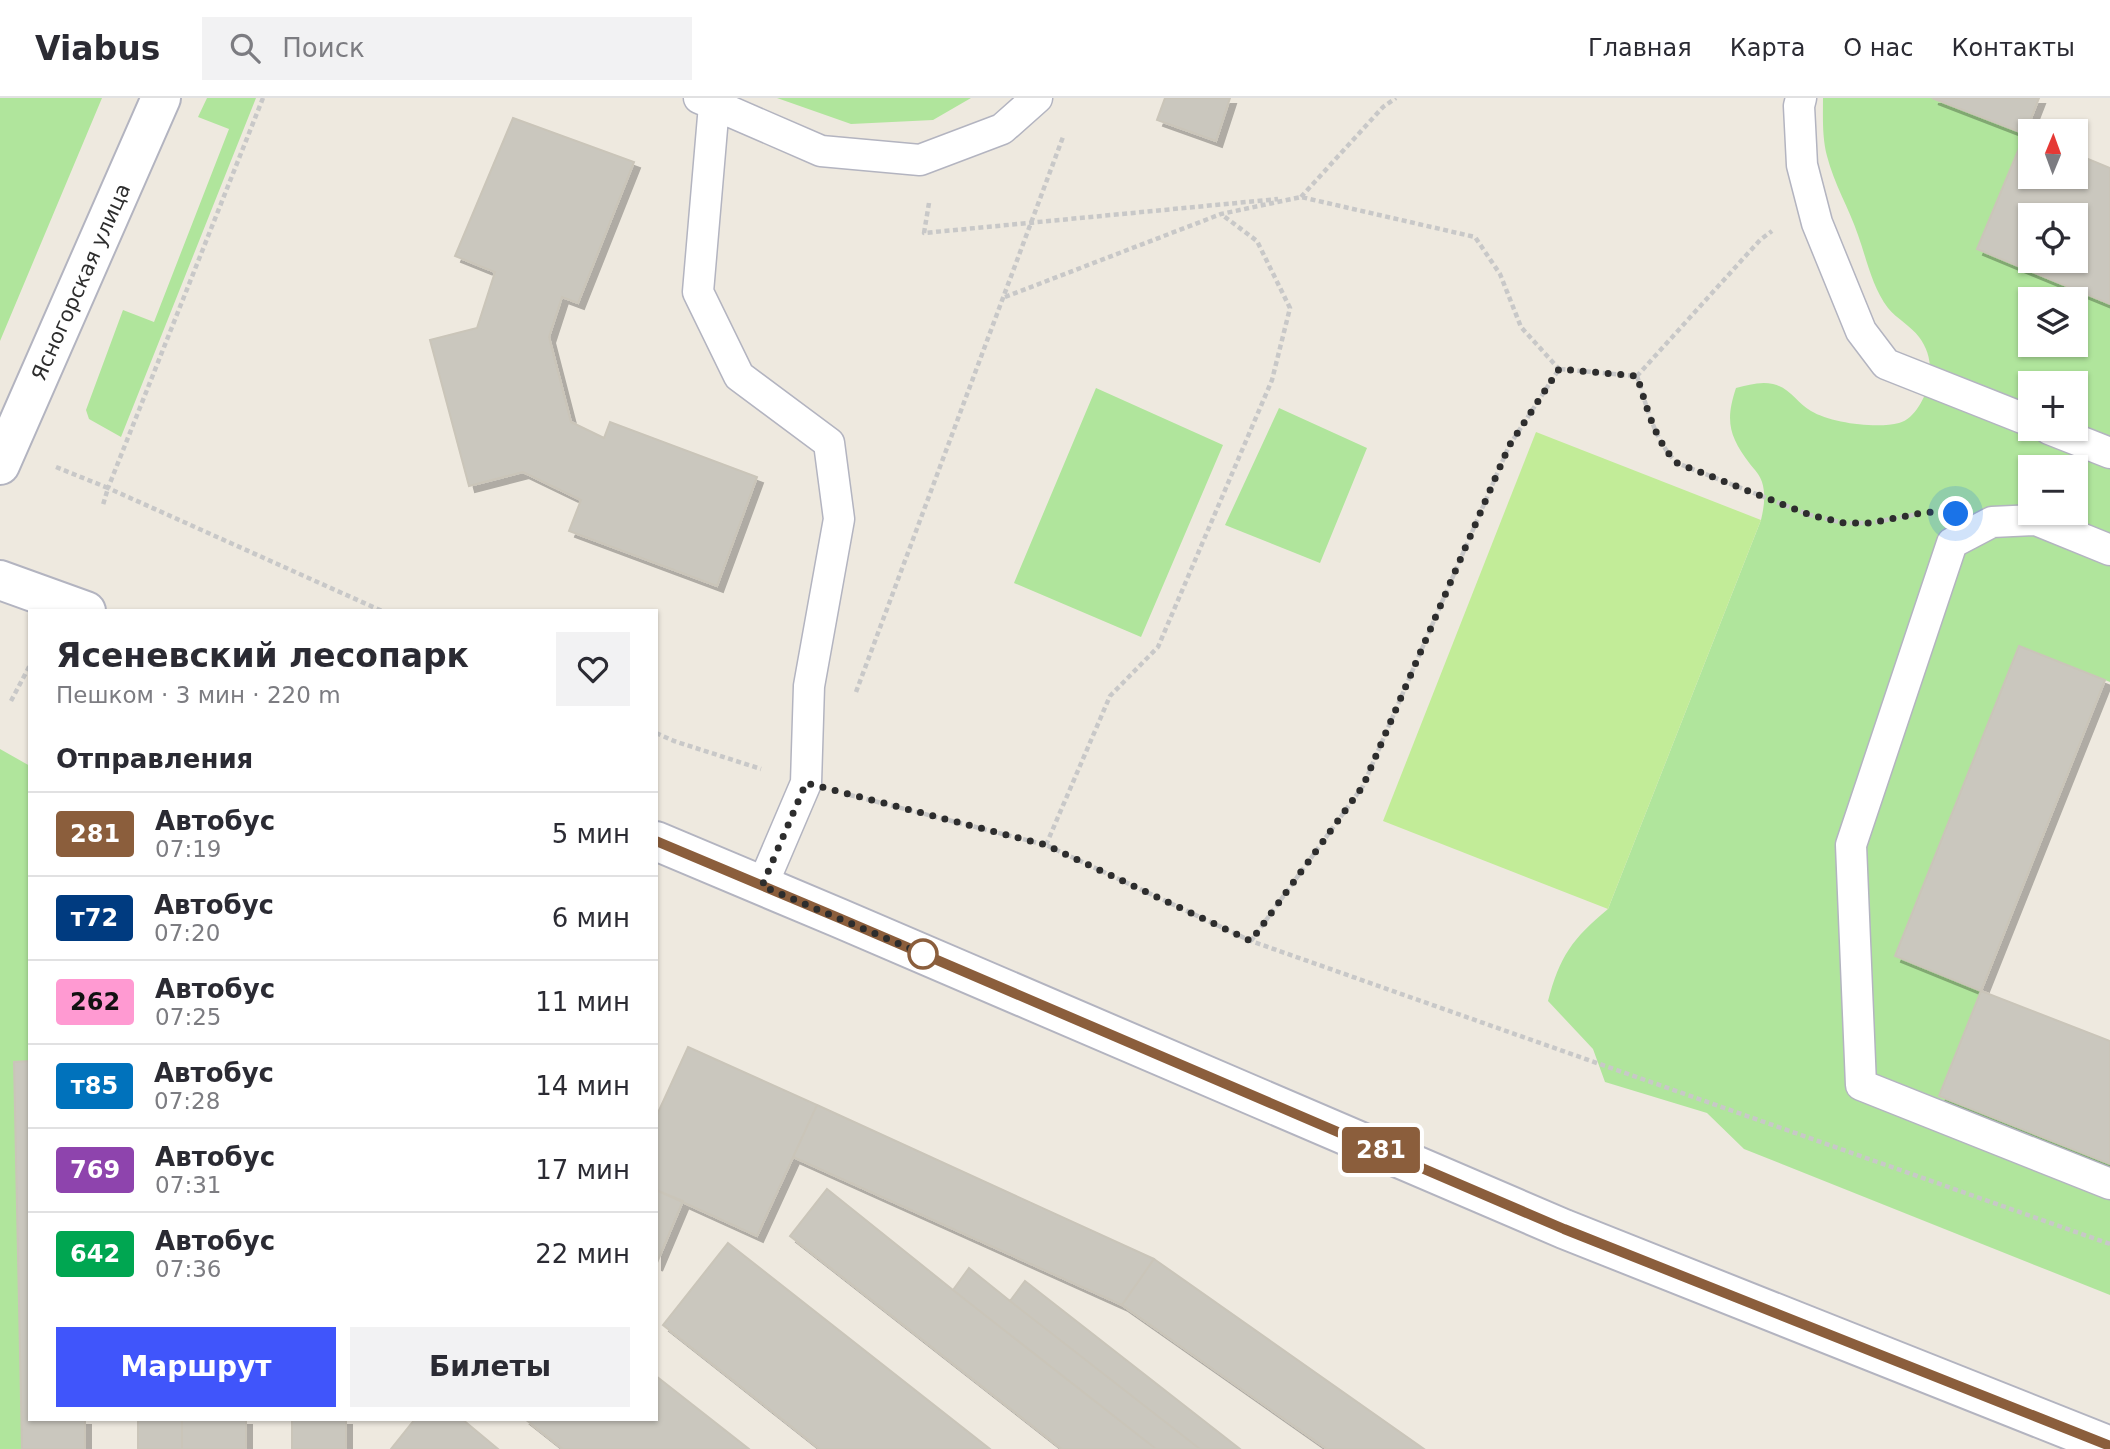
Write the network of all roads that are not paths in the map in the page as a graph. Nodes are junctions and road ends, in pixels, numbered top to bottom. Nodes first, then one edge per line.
1 (161, 98) edge
2 (1037, 98) edge
3 (1801, 98) edge
4 (706, 102) edge
5 (2018, 416) edge
6 (2080, 441) edge
7 (2110, 453) edge
8 (0, 465) edge
9 (2110, 550) edge
10 (0, 580) edge
11 (80, 609) edge
12 (658, 842) edge
13 (762, 886) junction
14 (2110, 1184) edge
15 (2110, 1446) edge

1 - 8 main road, Ясногорская улица
2 - 4 lane
3 - 5 lane
4 - 13 lane
6 - 7 lane
9 - 14 lane
10 - 11 main road
12 - 13 main road
13 - 15 main road

